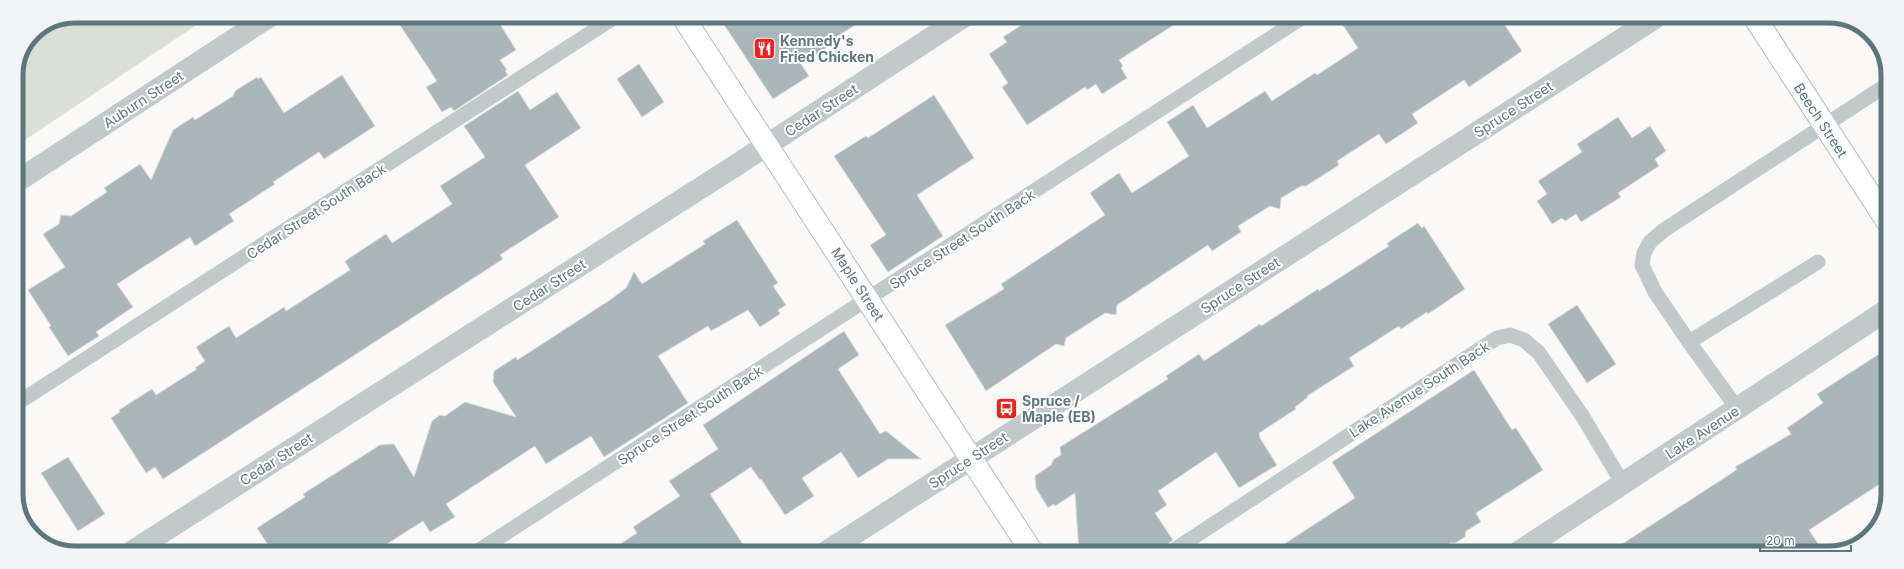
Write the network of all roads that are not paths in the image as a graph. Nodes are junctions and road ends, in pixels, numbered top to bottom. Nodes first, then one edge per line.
1 (259, 23) edge
2 (606, 23) edge
3 (687, 23) edge
4 (954, 23) edge
5 (1294, 23) edge
6 (1647, 23) edge
7 (1758, 23) edge
8 (1881, 89) edge
9 (1825, 125) junction
10 (766, 145) junction
11 (23, 177) edge
12 (1881, 213) edge
13 (1818, 262) dead end
14 (868, 300) junction
15 (1881, 314) edge
16 (1689, 342) junction
17 (23, 399) edge
18 (1737, 408) junction
19 (972, 458) junction
20 (1623, 484) junction
21 (141, 546) edge
22 (486, 546) edge
23 (835, 546) edge
24 (1028, 546) edge
25 (1181, 546) edge
26 (1528, 546) edge

1 - 11 street, Auburn Street
2 - 17 lane, Cedar Street South Back
3 - 10 main road, Maple Street
4 - 10 street, Cedar Street
5 - 14 lane, Spruce Street South Back
6 - 19 street, Spruce Street
7 - 9 main road, Beech Street
8 - 9 lane
9 - 12 main road, Beech Street
9 - 16 lane
10 - 14 main road, Maple Street
10 - 21 street, Cedar Street
13 - 16 lane
14 - 19 main road, Maple Street
14 - 22 lane, Spruce Street South Back
15 - 18 street, Lake Avenue
16 - 18 lane
18 - 20 street, Lake Avenue
19 - 23 street, Spruce Street
19 - 24 main road, Maple Street
20 - 25 lane, Lake Avenue South Back
20 - 26 street, Lake Avenue

